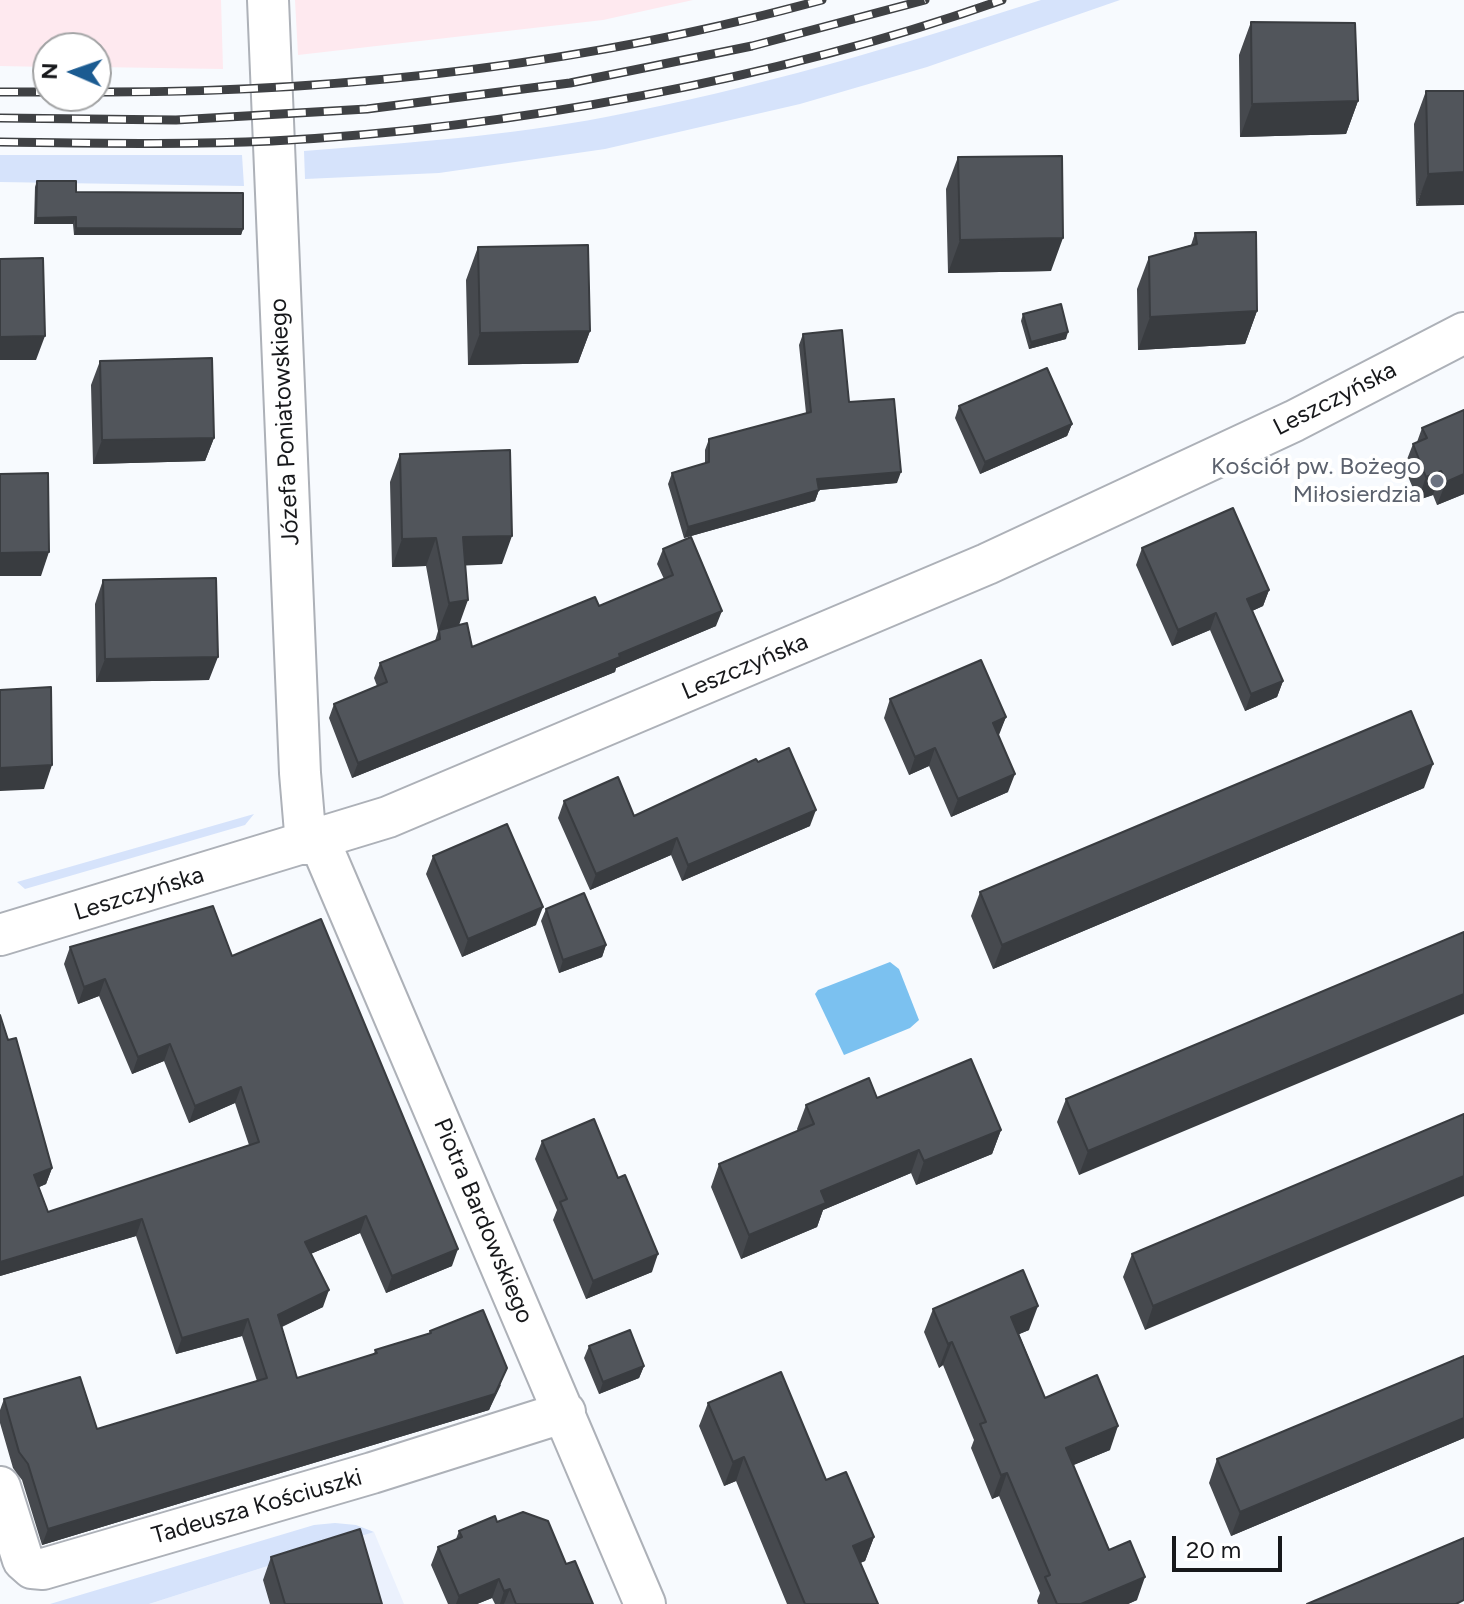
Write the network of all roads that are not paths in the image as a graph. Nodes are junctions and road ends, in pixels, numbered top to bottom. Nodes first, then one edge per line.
1 (268, 0) edge
2 (1464, 333) edge
3 (312, 842) junction
4 (0, 935) edge
5 (565, 1412) junction
6 (0, 1487) edge
7 (645, 1604) edge

1 - 3 street, Józefa Poniatowskiego
2 - 3 street, Leszczyńska
3 - 4 street, Leszczyńska
3 - 5 street, Piotra Bardowskiego
5 - 6 street, Tadeusza Kościuszki
5 - 7 street, Piotra Bardowskiego

